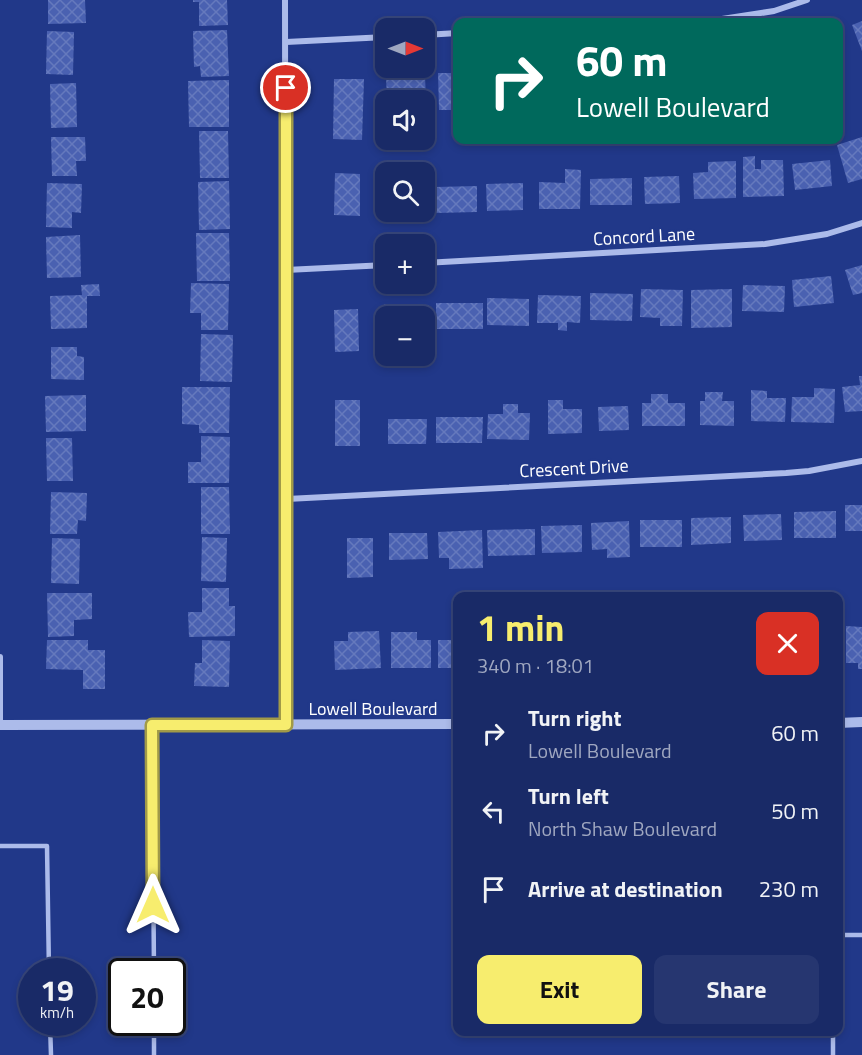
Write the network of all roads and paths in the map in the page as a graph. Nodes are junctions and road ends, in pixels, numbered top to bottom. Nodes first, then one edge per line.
1 (285, 0) edge
2 (807, 0) edge
3 (728, 18) edge
4 (453, 33) edge
5 (435, 34) edge
6 (375, 38) edge
7 (286, 42) junction
8 (862, 223) edge
9 (435, 262) edge
10 (375, 266) edge
11 (286, 270) junction
12 (862, 461) edge
13 (287, 499) junction
14 (0, 657) edge
15 (862, 722) edge
16 (843, 723) edge
17 (453, 724) edge
18 (0, 725) edge
19 (152, 725) junction
20 (286, 725) junction
21 (0, 846) edge
22 (862, 934) edge
23 (843, 935) edge
24 (49, 958) edge
25 (154, 958) edge
26 (50, 1036) edge
27 (154, 1036) edge
28 (833, 1036) edge
29 (51, 1055) edge
30 (154, 1055) edge
31 (833, 1055) edge

1 - 7 street
2 - 3 street
4 - 5 street
6 - 7 street
7 - 11 street
8 - 9 street, Concord Lane
10 - 11 street
11 - 13 street
12 - 13 street, Crescent Drive
13 - 20 street
14 - 18 street
15 - 16 street
17 - 20 street, Lowell Boulevard
18 - 19 street, Lowell Boulevard
19 - 20 street, Lowell Boulevard
19 - 25 lane
21 - 24 lane
22 - 23 lane
26 - 29 lane
27 - 30 lane
28 - 31 lane

